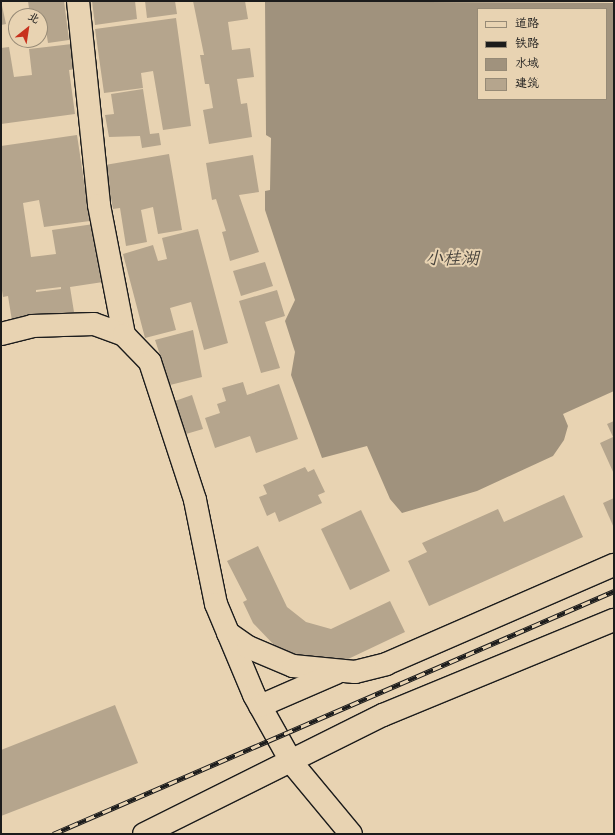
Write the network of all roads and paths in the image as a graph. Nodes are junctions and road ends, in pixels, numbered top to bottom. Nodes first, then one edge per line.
1 (78, 1) edge
2 (1, 334) edge
3 (124, 335) junction
4 (614, 565) edge
5 (614, 620) edge
6 (228, 633) junction
7 (336, 673) junction
8 (260, 706) junction
9 (292, 763) junction
10 (144, 834) edge
11 (351, 834) edge

1 - 3 street
2 - 3 street
3 - 6 street
4 - 7 street
5 - 9 street
6 - 7 street
6 - 8 street
7 - 8 street
8 - 9 street
9 - 10 street
9 - 11 street

